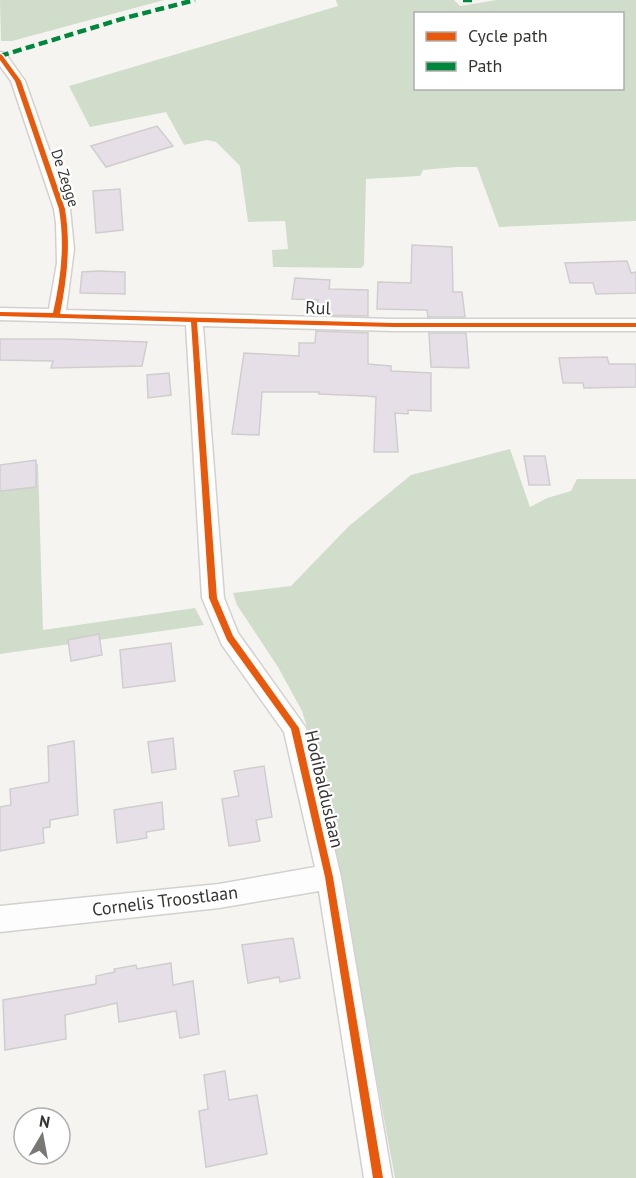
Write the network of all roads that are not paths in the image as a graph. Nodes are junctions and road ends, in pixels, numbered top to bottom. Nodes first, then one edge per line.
1 (0, 56) edge
2 (0, 314) edge
3 (56, 316) junction
4 (194, 320) junction
5 (636, 326) edge
6 (329, 877) junction
7 (0, 919) edge
8 (378, 1178) edge

1 - 3 street, De Zegge
2 - 3 street, Rul
3 - 4 street, Rul
4 - 5 street, Rul
4 - 6 street, Hodibalduslaan
6 - 7 street, Cornelis Troostlaan
6 - 8 street, Hodibalduslaan

